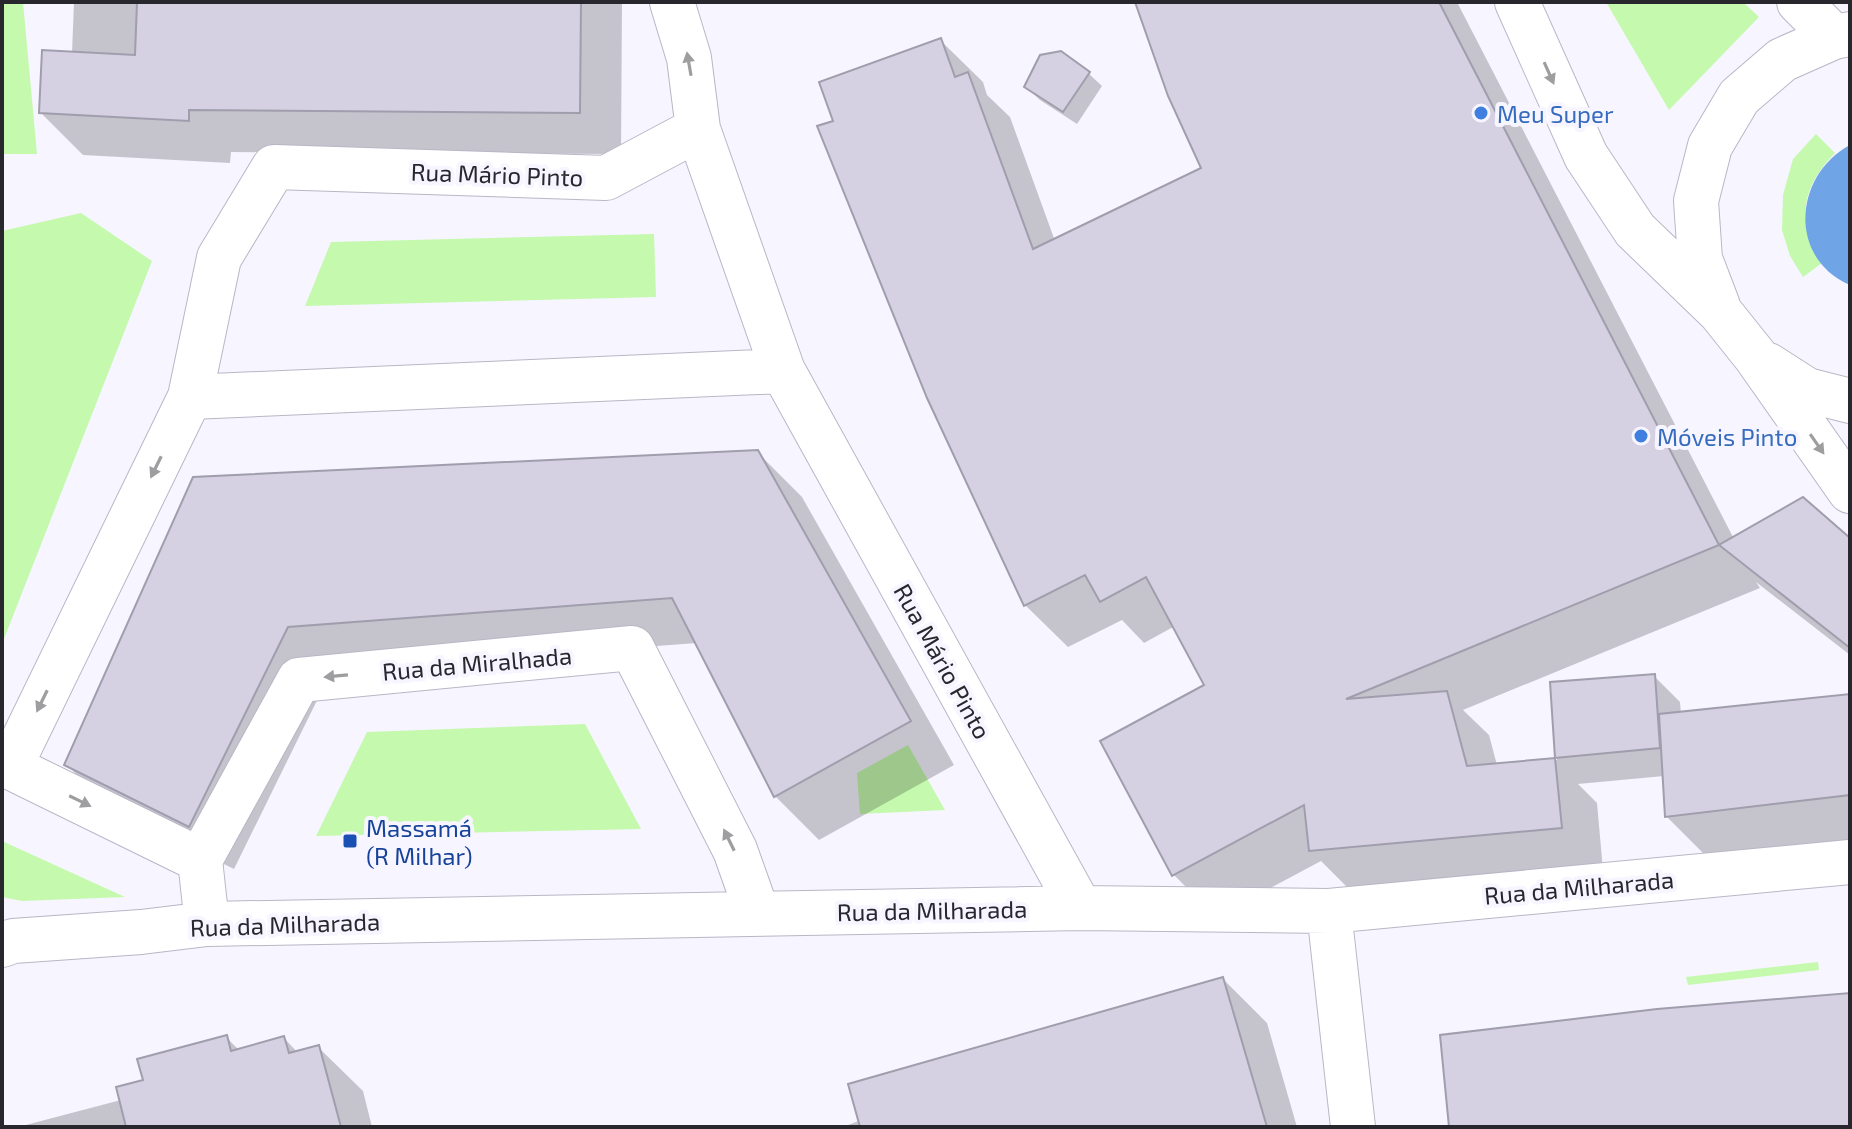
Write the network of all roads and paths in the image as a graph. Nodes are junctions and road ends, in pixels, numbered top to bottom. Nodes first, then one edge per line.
1 (672, 2) edge
2 (1517, 2) edge
3 (1799, 2) edge
4 (1842, 35) edge
5 (698, 129) junction
6 (1720, 312) junction
7 (1756, 357) junction
8 (783, 371) junction
9 (190, 397) junction
10 (1850, 401) edge
11 (1850, 491) edge
12 (200, 860) junction
13 (1850, 862) edge
14 (1080, 908) junction
15 (1329, 911) junction
16 (757, 912) junction
17 (207, 924) junction
18 (6, 941) edge
19 (1353, 1127) edge

5 -> 1 street
2 -> 6 street
3 - 4 street
4 - 6 street
5 - 8 street, Rua Mário Pinto
5 - 9 street, Rua Mário Pinto
6 - 7 street
7 - 10 street
7 -> 11 street
8 - 9 street
8 - 14 street, Rua Mário Pinto
9 -> 12 street, Rua Mário Pinto
16 -> 12 street, Rua da Miralhada
12 - 17 street
13 - 15 street, Rua da Milharada
14 - 15 street, Rua da Milharada
14 - 16 street, Rua da Milharada
15 - 19 street
16 - 17 street, Rua da Milharada
17 - 18 street, Rua da Milharada

